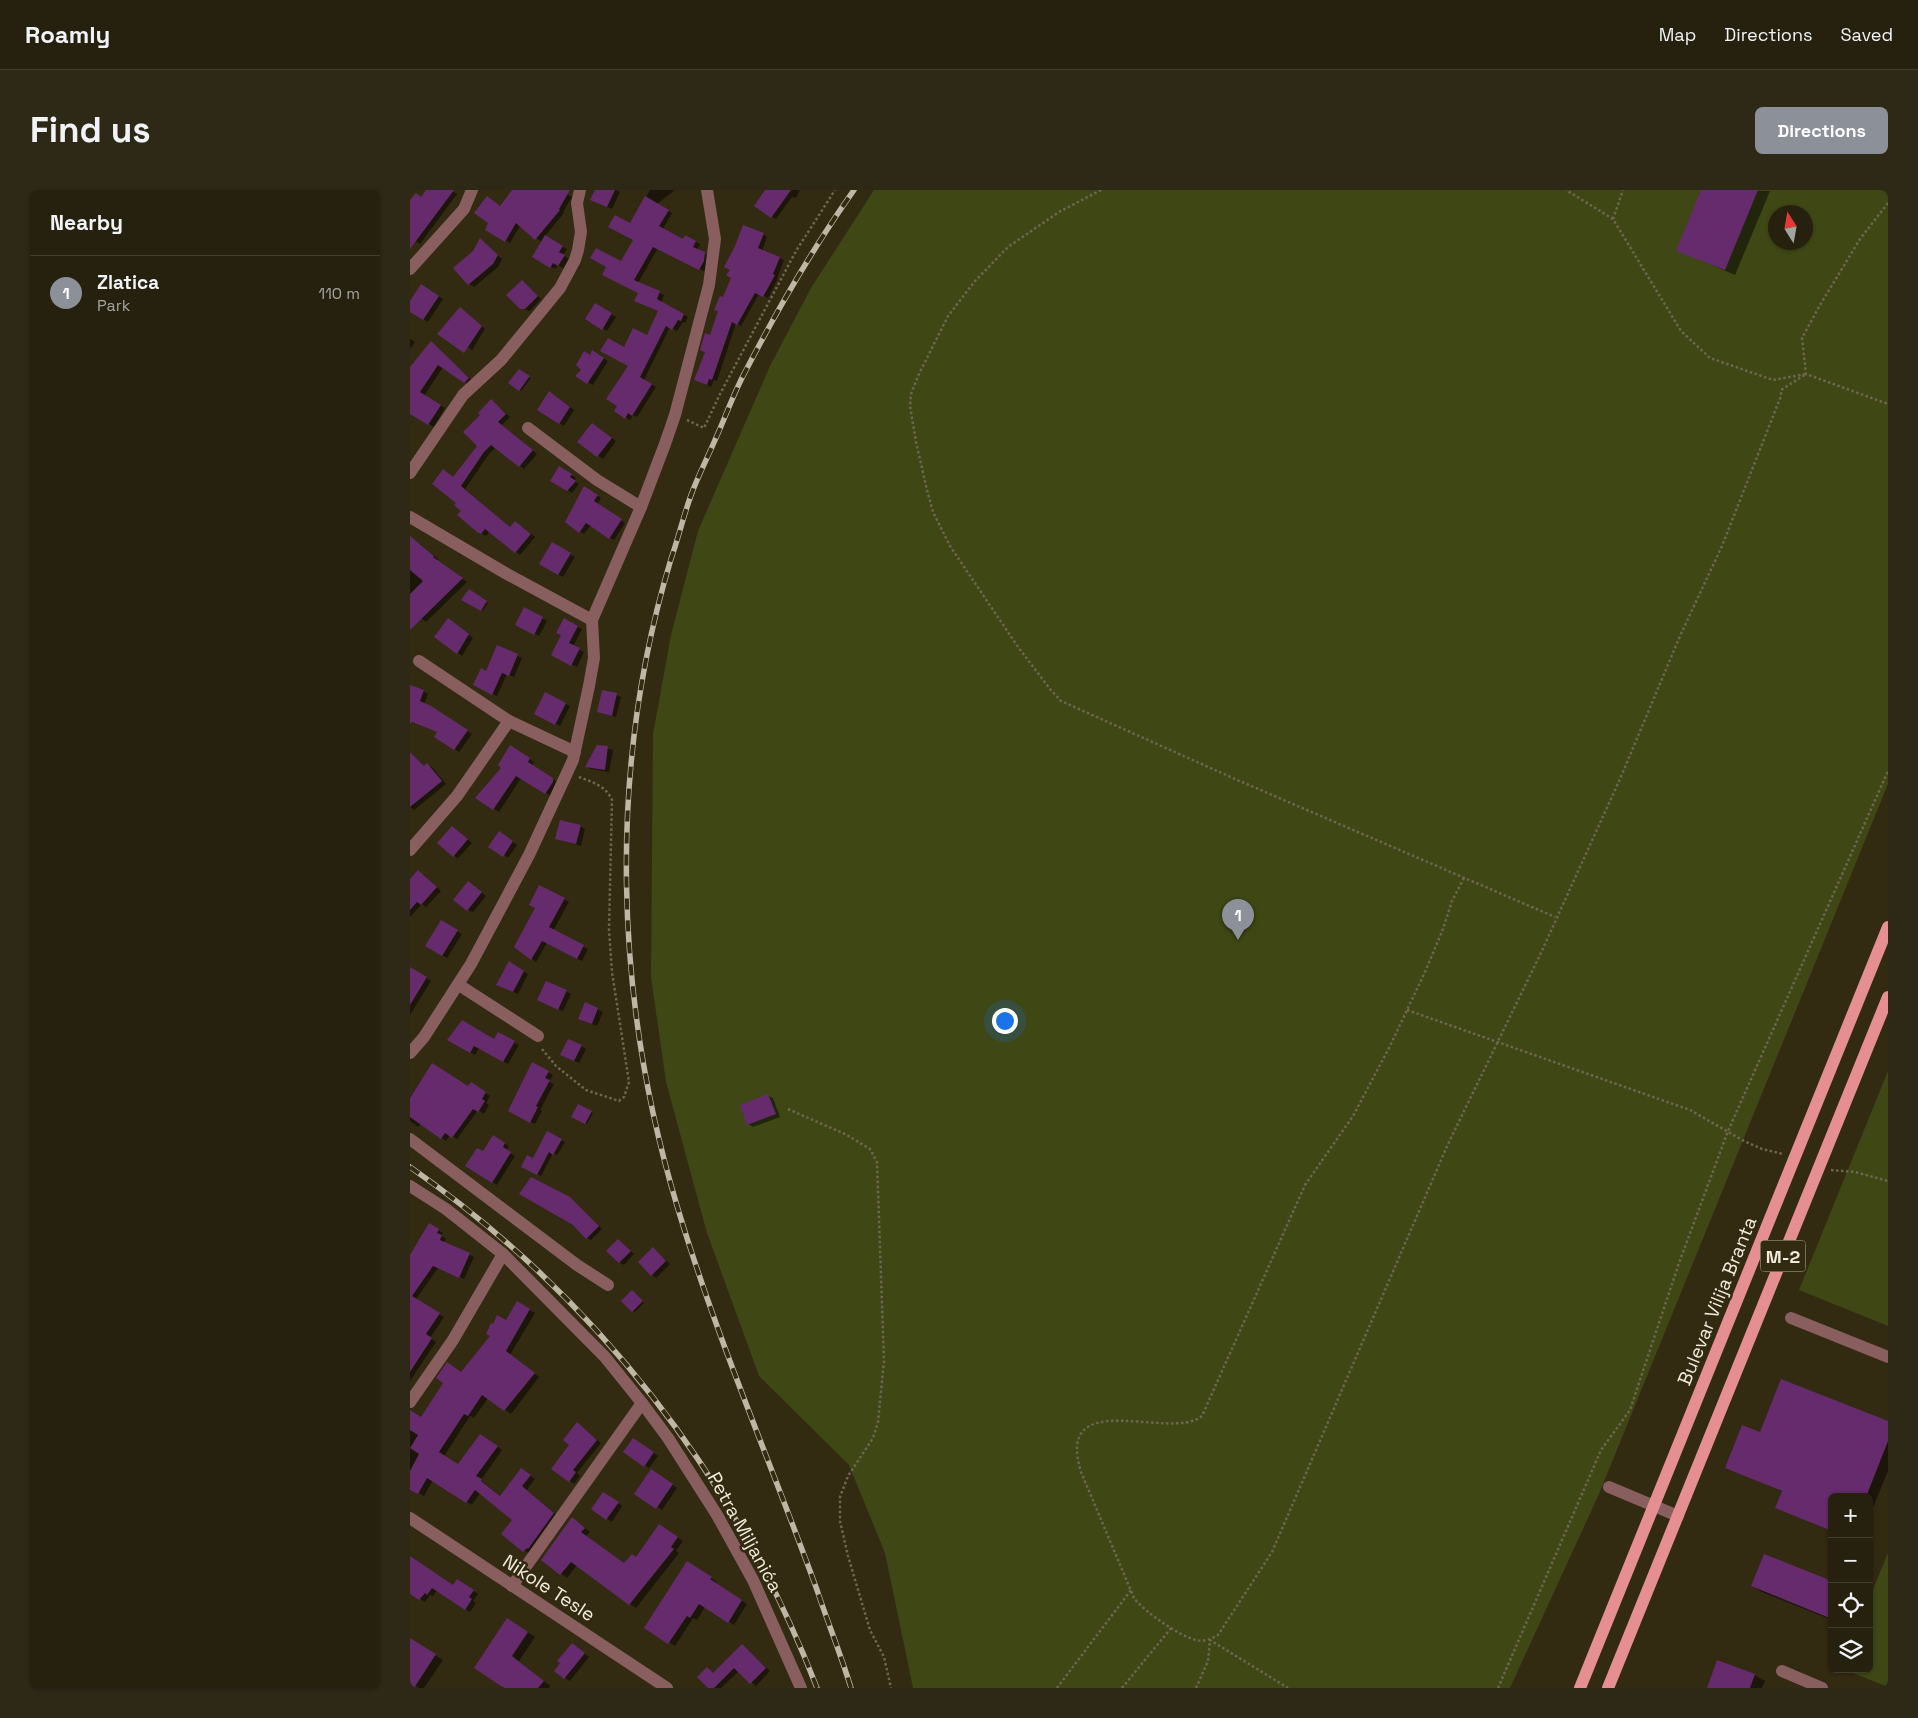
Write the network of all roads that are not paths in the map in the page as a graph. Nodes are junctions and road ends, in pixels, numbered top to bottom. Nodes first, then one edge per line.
1 (472, 190) edge
2 (580, 190) edge
3 (707, 190) edge
4 (410, 270) edge
5 (528, 428) dead end
6 (410, 473) edge
7 (641, 507) junction
8 (410, 517) edge
9 (592, 620) junction
10 (419, 662) dead end
11 (508, 721) junction
12 (575, 752) junction
13 (411, 847) edge
14 (1888, 927) edge
15 (459, 985) junction
16 (1888, 997) edge
17 (538, 1036) road end
18 (410, 1053) edge
19 (410, 1140) edge
20 (410, 1186) edge
21 (503, 1254) junction
22 (608, 1285) dead end
23 (1791, 1318) dead end
24 (1888, 1357) edge
25 (410, 1402) edge
26 (642, 1403) junction
27 (1610, 1488) dead end
28 (1654, 1506) junction
29 (1678, 1516) junction
30 (410, 1518) edge
31 (512, 1586) junction
32 (1782, 1671) dead end
33 (667, 1688) edge
34 (801, 1688) edge
35 (1580, 1688) edge
36 (1608, 1688) edge
37 (1822, 1688) edge

1 - 4 street
2 - 6 street
3 - 7 street
5 - 7 street
7 - 9 street
8 - 9 street
9 - 12 street
10 - 11 street
11 - 12 street
11 - 13 street
12 - 15 street
14 - 28 main road, Bulevar Vilija Branta / M-2
15 - 17 street
15 - 18 street
16 - 29 main road, M-2
19 - 22 street
20 - 21 street, Petra Miljanića
21 - 25 street
21 - 26 street, Petra Miljanića
23 - 24 street
26 - 31 street
26 - 34 street, Petra Miljanića
27 - 28 street
28 - 29 street
28 - 35 main road, Bulevar Vilija Branta / M-2
29 - 36 main road, M-2
30 - 31 street, Nikole Tesle
31 - 33 street, Nikole Tesle
32 - 37 street

